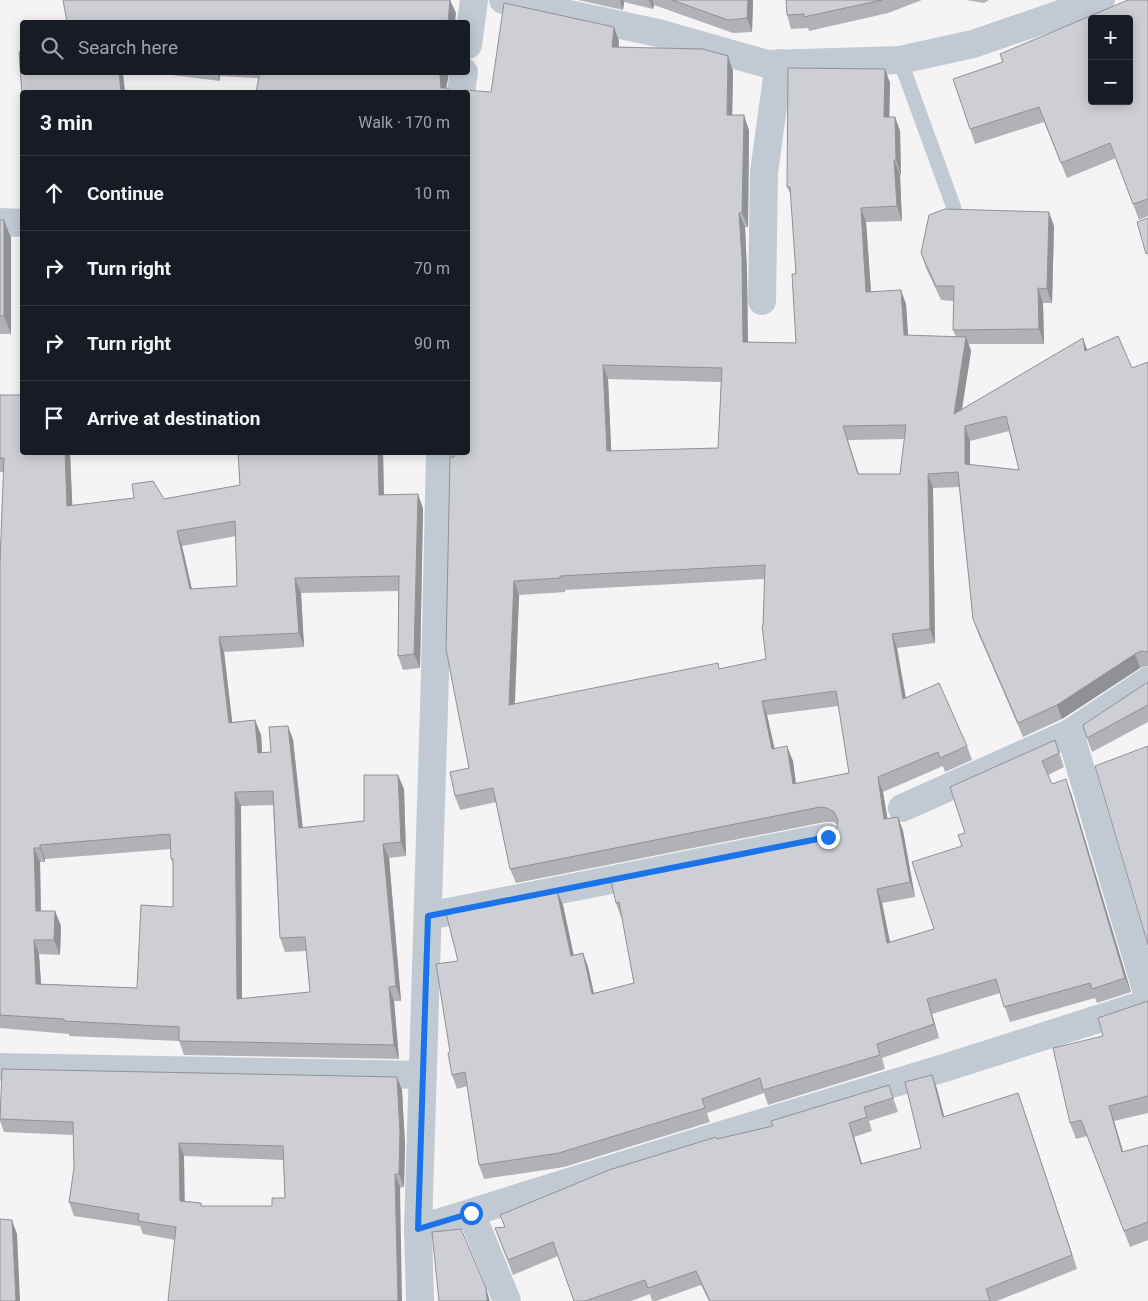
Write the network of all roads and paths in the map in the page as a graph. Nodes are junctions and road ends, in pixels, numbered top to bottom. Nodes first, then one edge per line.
1 (474, 0) edge
2 (502, 0) edge
3 (1101, 0) edge
4 (470, 30) edge
5 (900, 60) junction
6 (779, 63) junction
7 (464, 75) edge
8 (461, 90) edge
9 (954, 208) edge
10 (0, 222) edge
11 (20, 223) edge
12 (762, 301) dead end
13 (440, 455) edge
14 (1148, 681) edge
15 (1070, 733) junction
16 (902, 808) dead end
17 (828, 837) edge
18 (428, 916) junction
19 (1148, 996) edge
20 (1148, 1003) edge
21 (0, 1067) edge
22 (423, 1075) junction
23 (471, 1213) junction
24 (418, 1229) junction
25 (420, 1301) edge
26 (506, 1301) edge

1 - 4 street
2 - 6 street
3 - 5 street
5 - 6 street
5 - 9 lane
6 - 12 street
7 - 8 street
10 - 11 street
13 - 18 street
14 - 15 street
15 - 16 street
15 - 19 street
17 - 18 street
18 - 22 street
20 - 23 street
21 - 22 street
22 - 24 street
23 - 24 street
23 - 26 street
24 - 25 street

